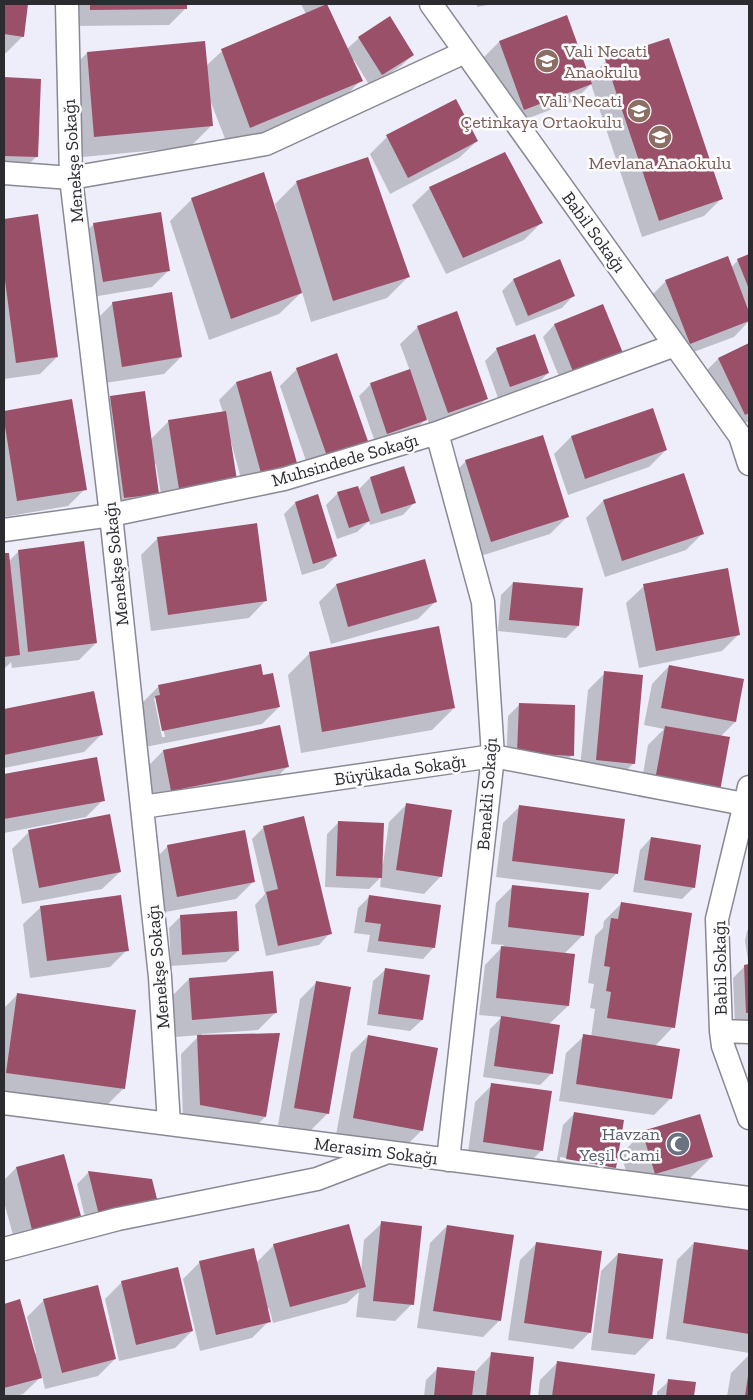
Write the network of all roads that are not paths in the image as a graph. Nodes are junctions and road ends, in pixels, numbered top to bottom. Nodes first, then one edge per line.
1 (67, 4) edge
2 (431, 4) edge
3 (465, 52) junction
4 (4, 173) edge
5 (71, 178) junction
6 (675, 345) junction
7 (436, 433) junction
8 (749, 464) edge
9 (111, 515) junction
10 (4, 530) edge
11 (494, 756) junction
12 (747, 795) edge
13 (142, 807) junction
14 (741, 855) edge
15 (721, 1031) junction
16 (749, 1032) edge
17 (4, 1103) edge
18 (749, 1118) edge
19 (169, 1124) junction
20 (387, 1152) junction
21 (448, 1160) junction
22 (749, 1198) edge
23 (4, 1249) edge

1 - 5 street, Menekşe Sokağı
2 - 3 street, Babil Sokağı
3 - 5 street
3 - 6 street, Babil Sokağı
4 - 5 street
5 - 9 street, Menekşe Sokağı
6 - 7 street, Muhsindede Sokağı
6 - 8 street, Babil Sokağı
7 - 9 street, Muhsindede Sokağı
7 - 11 street, Benekli Sokağı
9 - 10 street, Muhsindede Sokağı
9 - 13 street, Menekşe Sokağı
11 - 12 street, Büyükada Sokağı
11 - 13 street, Büyükada Sokağı
11 - 21 street, Benekli Sokağı
12 - 14 street, Babil Sokağı
13 - 19 street, Menekşe Sokağı
14 - 15 street, Babil Sokağı
15 - 16 street
15 - 18 street, Babil Sokağı
17 - 19 street, Merasim Sokağı
19 - 20 street, Merasim Sokağı
20 - 21 street, Merasim Sokağı
20 - 23 street
21 - 22 street, Merasim Sokağı

